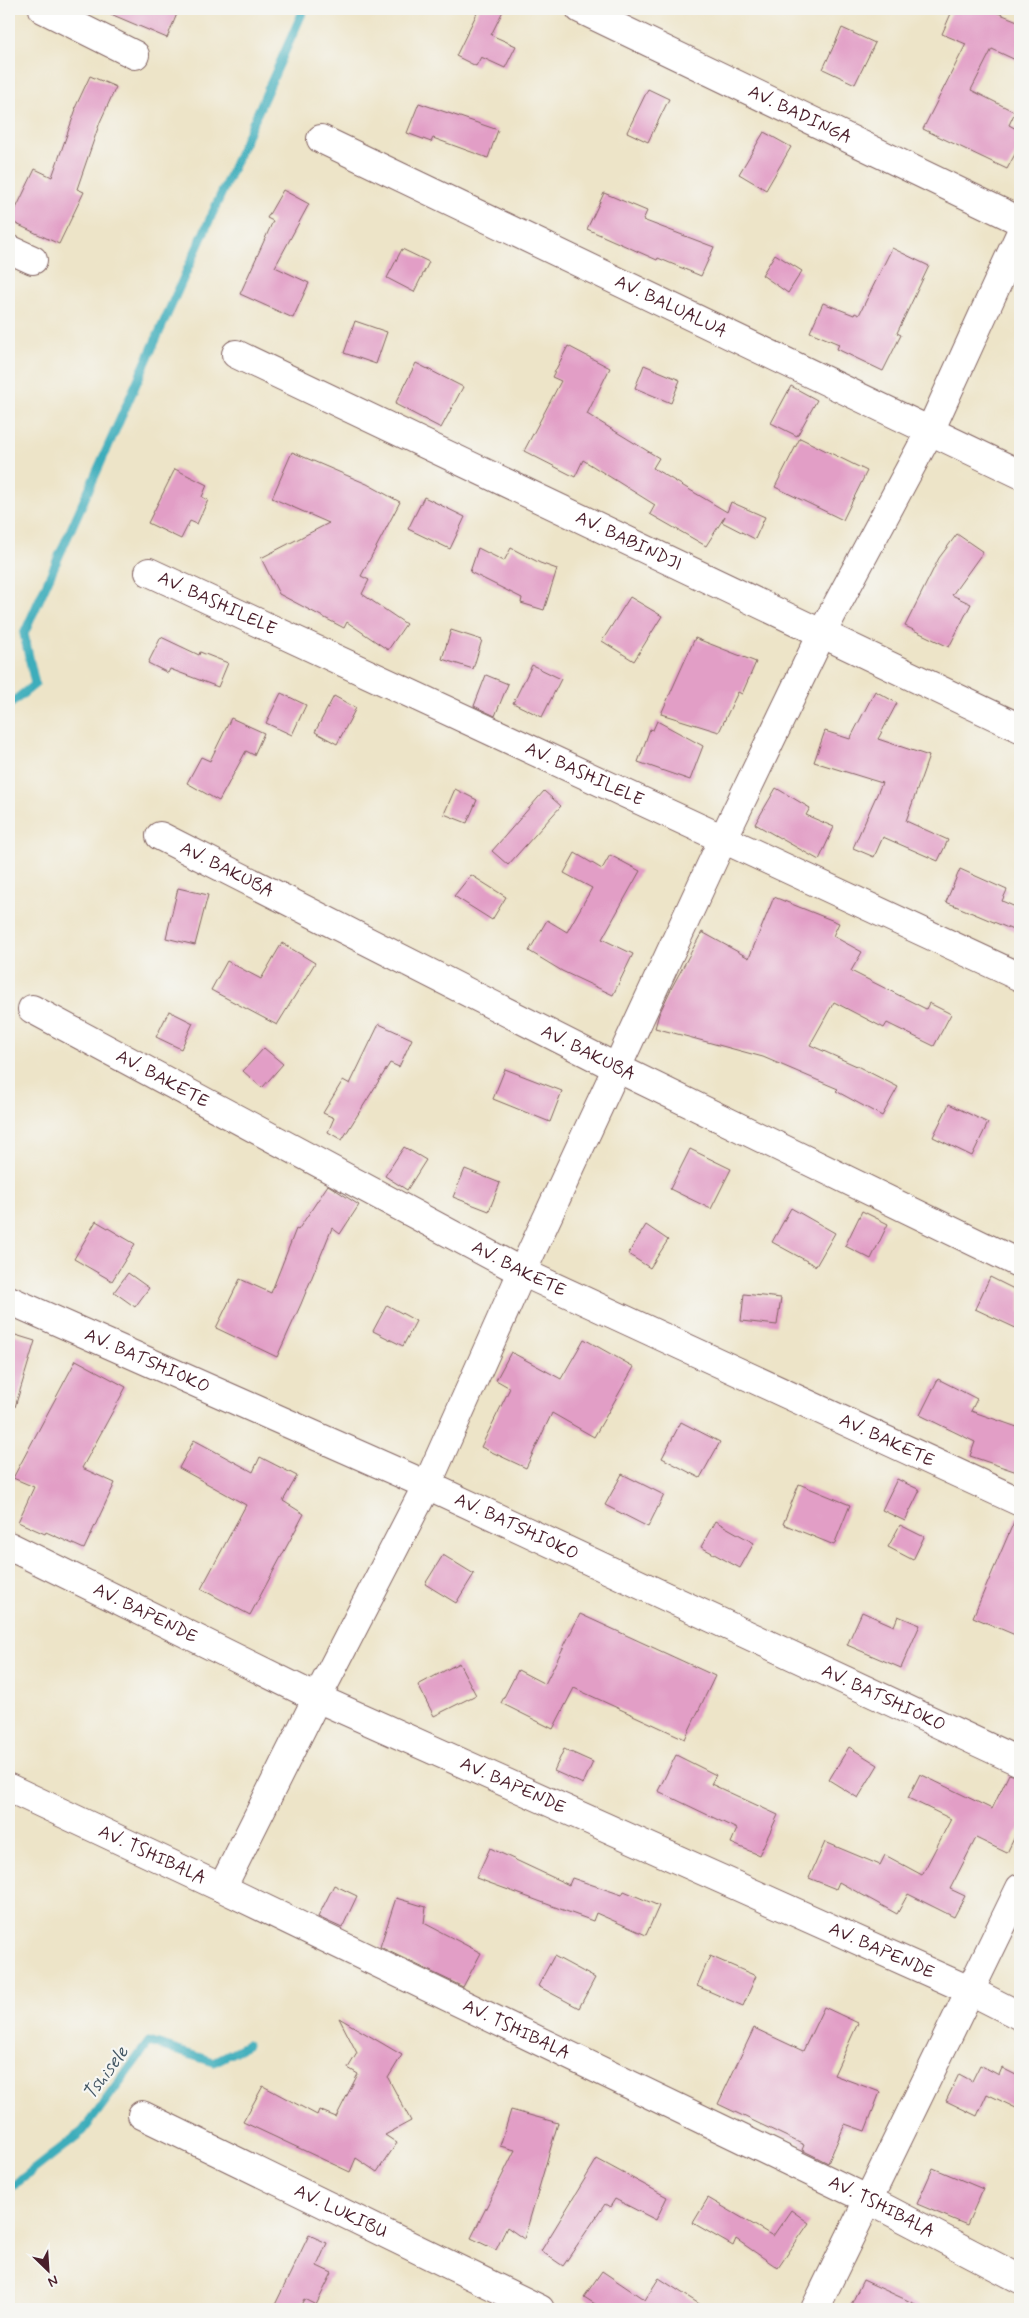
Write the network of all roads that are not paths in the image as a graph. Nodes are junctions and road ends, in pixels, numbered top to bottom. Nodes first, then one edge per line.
1 (43, 9) edge
2 (580, 9) edge
3 (134, 55) dead end
4 (321, 139) dead end
5 (1020, 221) edge
6 (1020, 234) edge
7 (236, 354) dead end
8 (930, 431) junction
9 (1020, 474) edge
10 (149, 572) dead end
11 (822, 633) junction
12 (1020, 728) edge
13 (160, 836) dead end
14 (723, 839) junction
15 (1020, 977) edge
16 (32, 1009) dead end
17 (617, 1068) junction
18 (1020, 1264) edge
19 (522, 1272) junction
20 (9, 1300) edge
21 (427, 1485) junction
22 (1020, 1502) edge
23 (9, 1546) edge
24 (317, 1698) junction
25 (1020, 1762) edge
26 (9, 1788) edge
27 (222, 1888) junction
28 (1020, 1888) edge
29 (969, 1990) junction
30 (1020, 2016) edge
31 (142, 2115) dead end
32 (869, 2200) junction
33 (1020, 2279) edge
34 (540, 2309) edge
35 (815, 2309) edge

1 - 3 street
2 - 5 street, AV. BADINGA
4 - 8 street, AV. BALUALUA
6 - 8 street
7 - 11 street, AV. BABINDJI
8 - 9 street, AV. BALUALUA
8 - 11 street
10 - 14 street, AV. BASHILELE
11 - 12 street, AV. BABINDJI
11 - 14 street
13 - 17 street, AV. BAKUBA
14 - 15 street, AV. BASHILELE
14 - 17 street
16 - 19 street, AV. BAKETE
17 - 18 street, AV. BAKUBA
17 - 19 street
19 - 21 street
19 - 22 street, AV. BAKETE
20 - 21 street, AV. BATSHIOKO
21 - 24 street
21 - 25 street, AV. BATSHIOKO
23 - 24 street, AV. BAPENDE
24 - 27 street
24 - 29 street, AV. BAPENDE
26 - 27 street, AV. TSHIBALA
27 - 32 street, AV. TSHIBALA
28 - 29 street
29 - 30 street, AV. BAPENDE
29 - 32 street
31 - 34 street, AV. LUKIBU
32 - 33 street, AV. TSHIBALA
32 - 35 street

